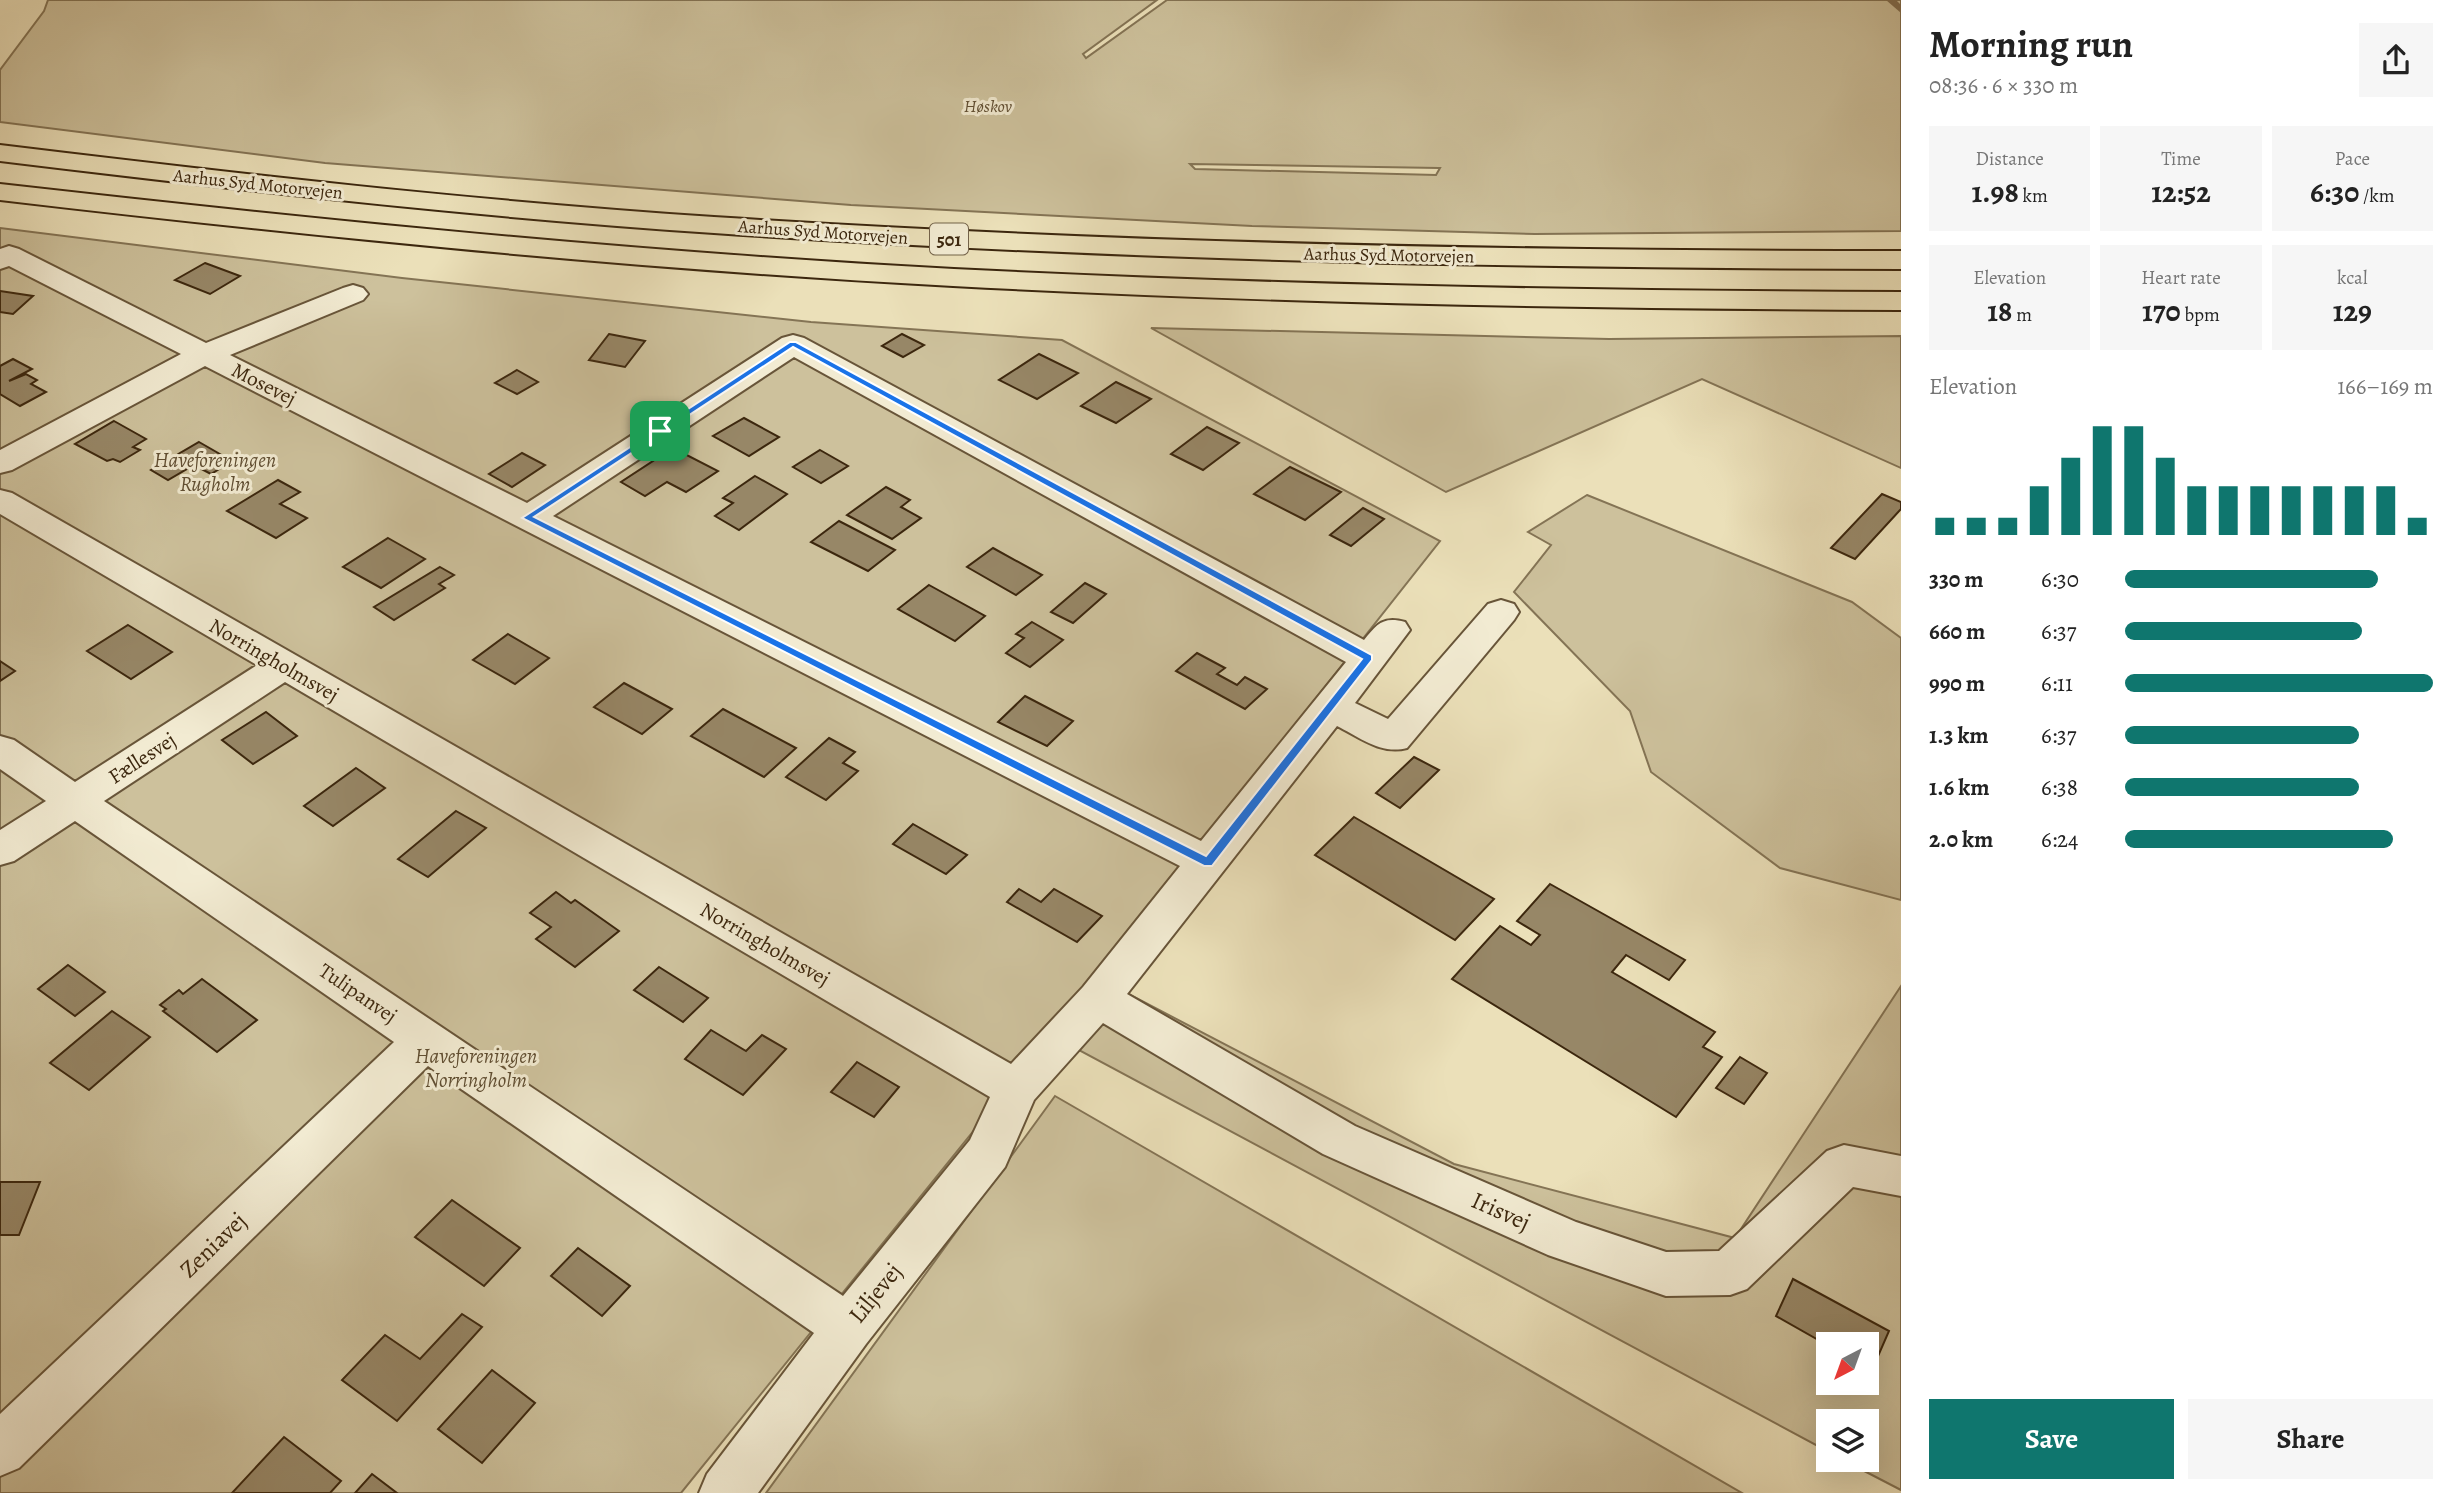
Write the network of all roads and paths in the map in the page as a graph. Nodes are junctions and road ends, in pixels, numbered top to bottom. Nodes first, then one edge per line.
1 (0, 153) edge
2 (0, 192) edge
3 (0, 260) edge
4 (1901, 260) edge
5 (353, 295) dead end
6 (1901, 302) edge
7 (205, 354) junction
8 (0, 463) edge
9 (0, 500) edge
10 (527, 518) junction
11 (1501, 612) dead end
12 (283, 666) junction
13 (1330, 706) junction
14 (0, 751) edge
15 (76, 800) junction
16 (0, 850) edge
17 (1208, 862) junction
18 (1098, 999) junction
19 (426, 1039) junction
20 (1016, 1089) junction
21 (1901, 1176) edge
22 (848, 1328) junction
23 (0, 1450) edge
24 (726, 1493) edge

1 - 4 highway, Aarhus Syd Motorvejen / 501
2 - 6 highway, Aarhus Syd Motorvejen / 501
3 - 7 street, Mosevej
5 - 7 street
7 - 8 street
7 - 10 street, Mosevej
9 - 12 street, Norringholmsvej
10 - 13 street
10 - 17 street, Mosevej
11 - 13 street
12 - 15 street, Fællesvej
12 - 20 street, Norringholmsvej
13 - 17 street
14 - 15 street, Tulipanvej
15 - 16 street, Fællesvej
15 - 19 street, Tulipanvej
17 - 18 street
18 - 20 street
18 - 21 street, Irisvej
19 - 22 street, Tulipanvej
19 - 23 street, Zeniavej
20 - 22 street, Liljevej
22 - 24 street, Liljevej

